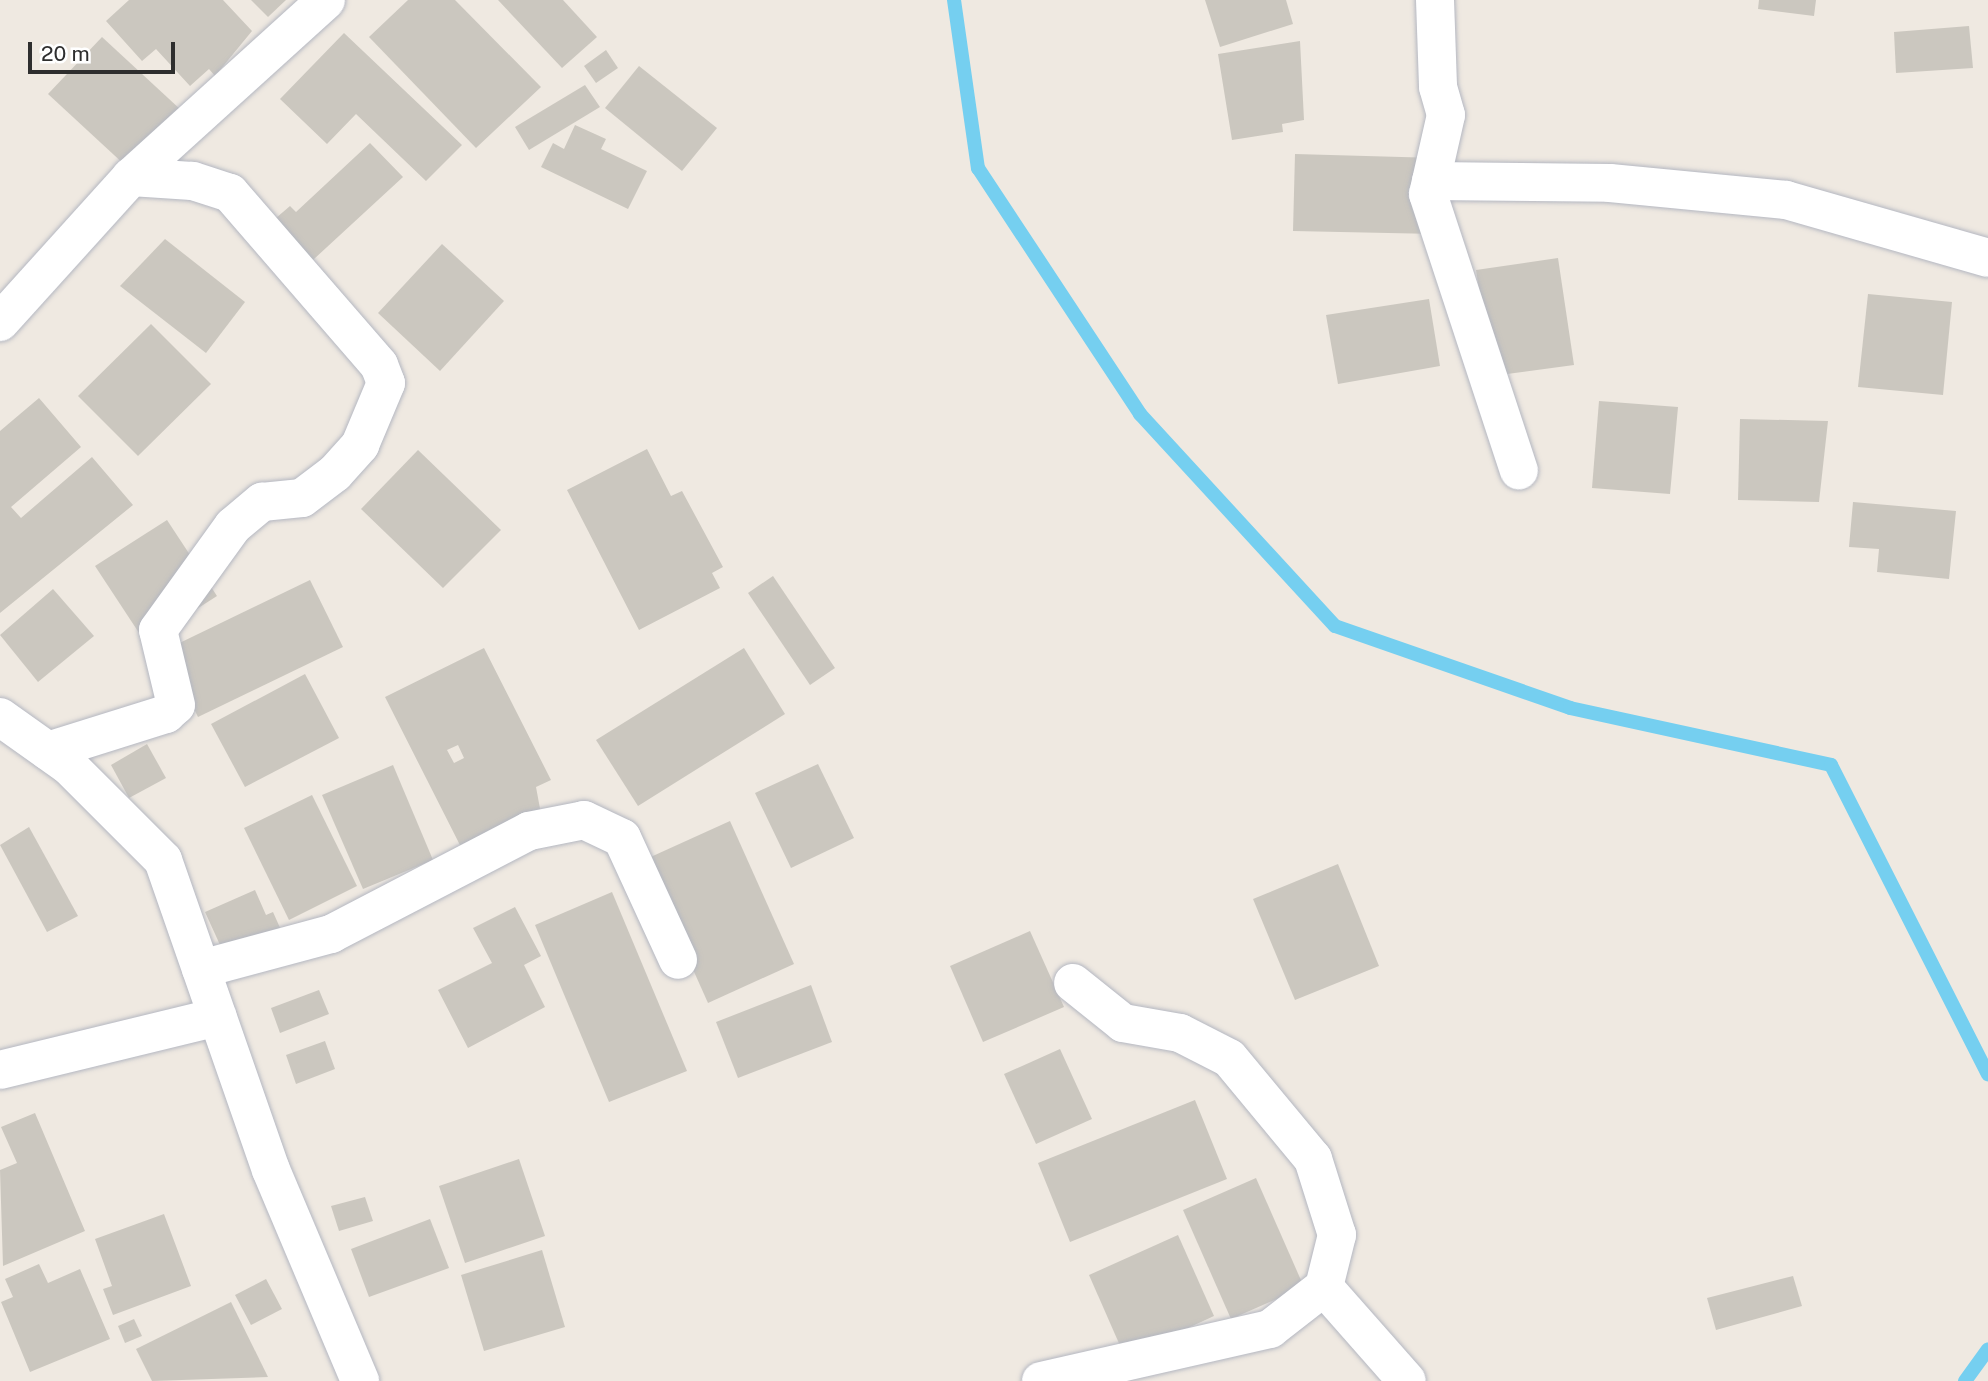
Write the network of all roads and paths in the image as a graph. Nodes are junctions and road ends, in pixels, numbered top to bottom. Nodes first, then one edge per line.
1 (326, 0) edge
2 (1435, 0) edge
3 (131, 177) junction
4 (1431, 181) junction
5 (1988, 258) edge
6 (0, 322) edge
7 (1519, 470) dead end
8 (0, 717) edge
9 (48, 751) junction
10 (678, 960) dead end
11 (201, 969) junction
12 (1073, 983) dead end
13 (218, 1017) junction
14 (0, 1070) edge
15 (1324, 1287) junction
16 (360, 1381) edge
17 (1041, 1381) edge
18 (1407, 1381) edge

1 - 3 street
2 - 4 street
3 - 6 street
3 - 9 street
4 - 5 street
4 - 7 street
8 - 9 street
9 - 11 street
10 - 11 street
11 - 13 street
12 - 15 street
13 - 14 street
13 - 16 street
15 - 17 street
15 - 18 street

